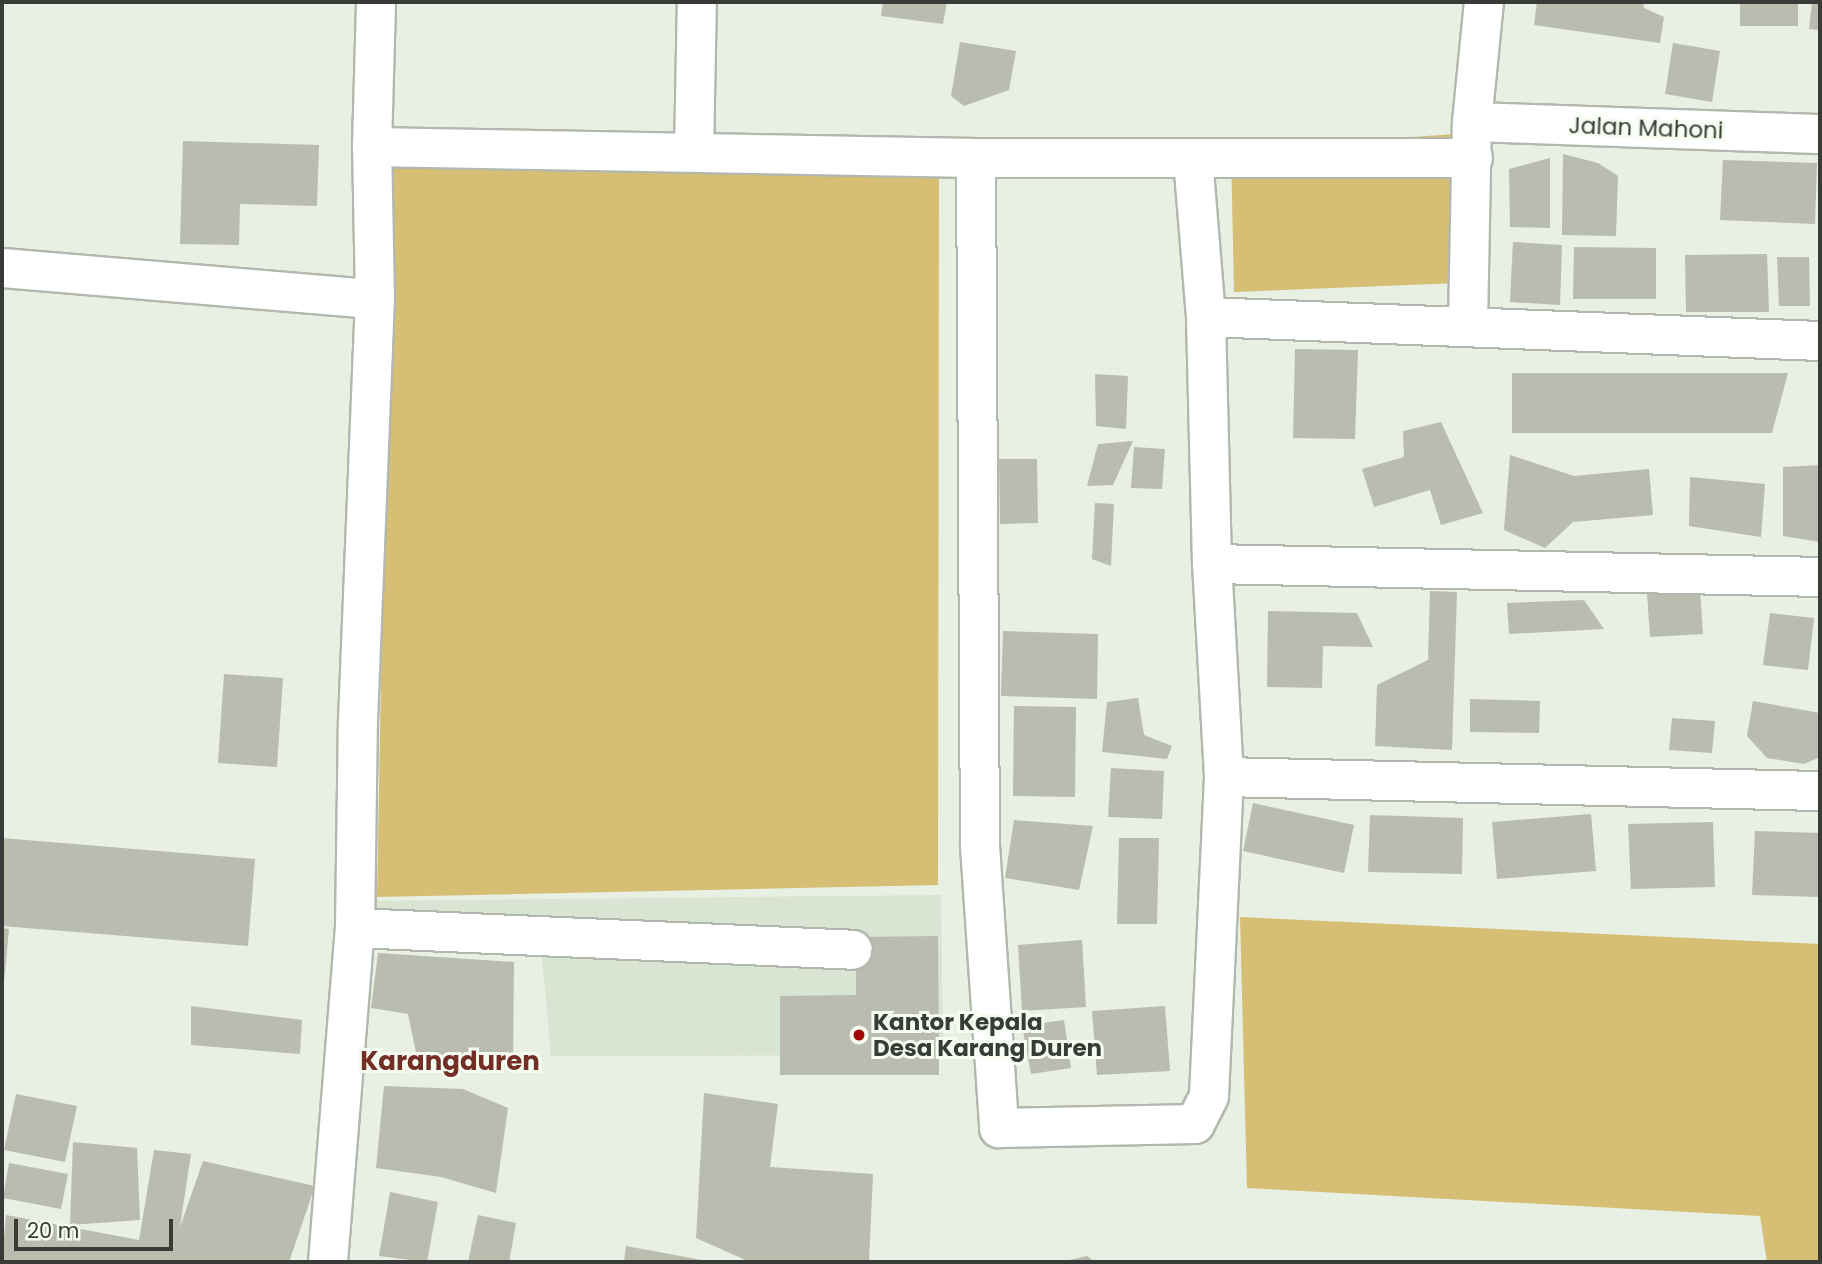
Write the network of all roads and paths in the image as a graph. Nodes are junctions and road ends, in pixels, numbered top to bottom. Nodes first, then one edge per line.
1 (376, 2) edge
2 (697, 2) edge
3 (1484, 2) edge
4 (1820, 134) edge
5 (1472, 140) junction
6 (372, 147) junction
7 (694, 152) junction
8 (976, 158) junction
9 (1193, 159) junction
10 (2, 268) edge
11 (375, 299) junction
12 (1206, 317) junction
13 (1468, 326) junction
14 (1820, 341) edge
15 (1212, 564) junction
16 (1820, 578) edge
17 (1224, 777) junction
18 (1820, 791) edge
19 (355, 928) junction
20 (853, 950) dead end
21 (328, 1262) edge

1 - 6 street
2 - 7 street
3 - 5 street
4 - 5 street, Jalan Mahoni
5 - 9 street, Jalan Mahoni
5 - 13 street
6 - 7 street, Jalan Mahoni
6 - 11 street
7 - 8 street, Jalan Mahoni
8 - 9 street, Jalan Mahoni
8 - 17 street
9 - 12 street
10 - 11 street
11 - 19 street
12 - 13 street
12 - 15 street
13 - 14 street
15 - 16 street
15 - 17 street
17 - 18 street
19 - 20 street
19 - 21 street

